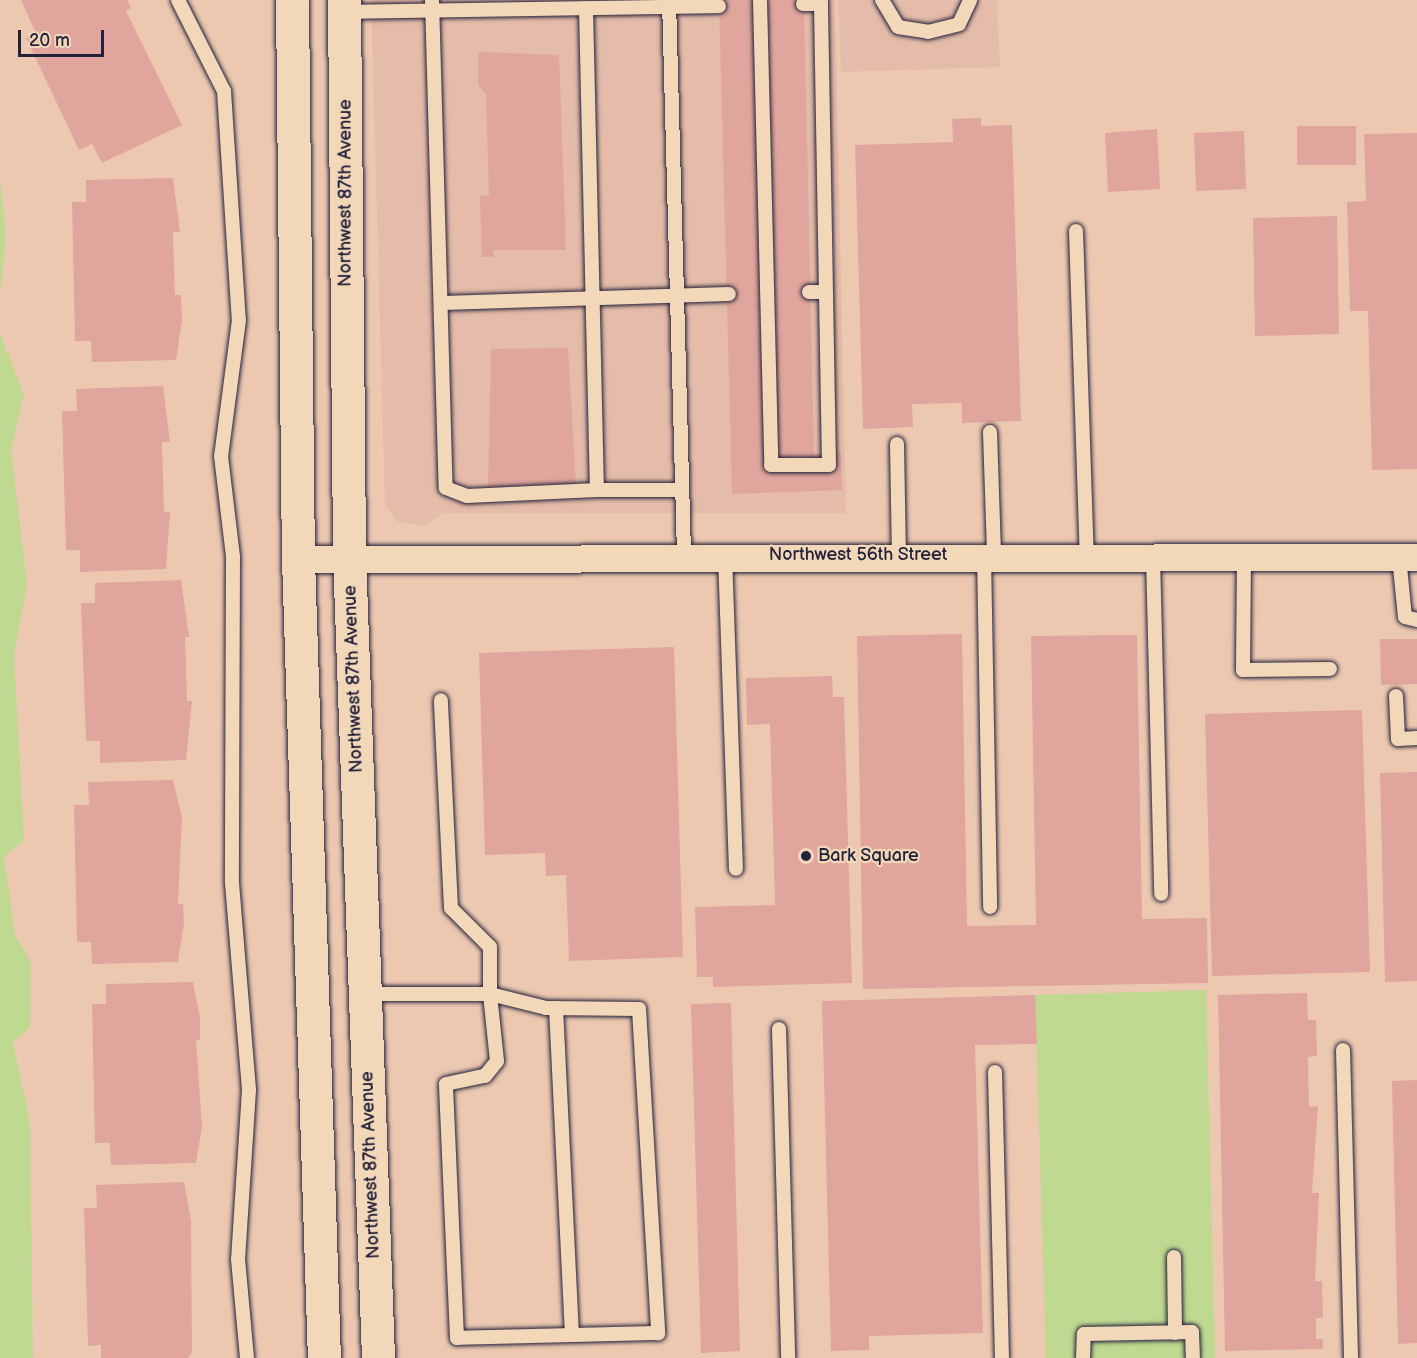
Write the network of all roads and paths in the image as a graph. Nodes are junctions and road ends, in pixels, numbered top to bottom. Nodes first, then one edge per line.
1 (178, 0) edge
2 (292, 0) edge
3 (760, 0) edge
4 (882, 0) edge
5 (970, 0) edge
6 (821, 2) edge
7 (669, 3) edge
8 (803, 4) dead end
9 (494, 5) edge
10 (344, 6) edge
11 (432, 6) edge
12 (719, 6) dead end
13 (586, 8) junction
14 (1076, 231) dead end
15 (810, 292) dead end
16 (825, 292) junction
17 (729, 294) dead end
18 (677, 296) junction
19 (592, 298) junction
20 (441, 303) junction
21 (990, 432) dead end
22 (897, 444) dead end
23 (597, 490) junction
24 (682, 490) junction
25 (349, 555) junction
26 (684, 555) junction
27 (725, 555) junction
28 (899, 555) junction
29 (989, 555) junction
30 (1087, 555) junction
31 (1153, 556) junction
32 (1244, 556) junction
33 (1408, 557) edge
34 (298, 559) junction
35 (1417, 620) edge
36 (1330, 669) dead end
37 (1395, 696) dead end
38 (441, 700) dead end
39 (1417, 738) edge
40 (736, 869) dead end
41 (1161, 894) dead end
42 (990, 907) dead end
43 (365, 994) junction
44 (490, 994) junction
45 (556, 1008) junction
46 (779, 1029) dead end
47 (1343, 1050) dead end
48 (995, 1072) dead end
49 (1174, 1257) dead end
50 (1175, 1333) junction
51 (572, 1335) junction
52 (247, 1358) edge
53 (324, 1358) edge
54 (378, 1358) edge
55 (788, 1358) edge
56 (1002, 1358) edge
57 (1083, 1358) edge
58 (1193, 1358) edge
59 (1351, 1358) edge

1 - 52 lane
2 - 34 main road
3 - 16 lane
4 - 5 lane
6 - 8 lane
6 - 16 lane
7 - 12 lane
7 - 13 lane
7 - 18 lane
9 - 11 lane
9 - 13 lane
10 - 11 lane
10 - 25 main road, Northwest 87th Avenue
11 - 20 lane
13 - 19 lane
14 - 30 lane
15 - 16 lane
17 - 18 lane
18 - 19 lane
18 - 24 lane
19 - 20 lane
19 - 23 lane
20 - 23 lane
21 - 29 lane
22 - 28 lane
23 - 24 lane
24 - 26 lane
25 - 26 street, Northwest 56th Street
25 - 34 street, Northwest 56th Street
25 - 43 main road, Northwest 87th Avenue
26 - 27 street, Northwest 56th Street
27 - 28 street, Northwest 56th Street
27 - 40 lane
28 - 29 street, Northwest 56th Street
29 - 30 street, Northwest 56th Street
29 - 42 lane
30 - 31 street, Northwest 56th Street
31 - 32 street, Northwest 56th Street
31 - 41 lane
32 - 33 street, Northwest 56th Street
32 - 36 lane
33 - 35 lane
34 - 53 main road
37 - 39 lane
38 - 44 lane
43 - 44 lane
43 - 54 main road, Northwest 87th Avenue
44 - 45 lane
44 - 51 lane
45 - 51 lane
45 - 51 lane
46 - 55 lane
47 - 59 lane
48 - 56 lane
49 - 50 lane
50 - 57 lane
50 - 58 lane

